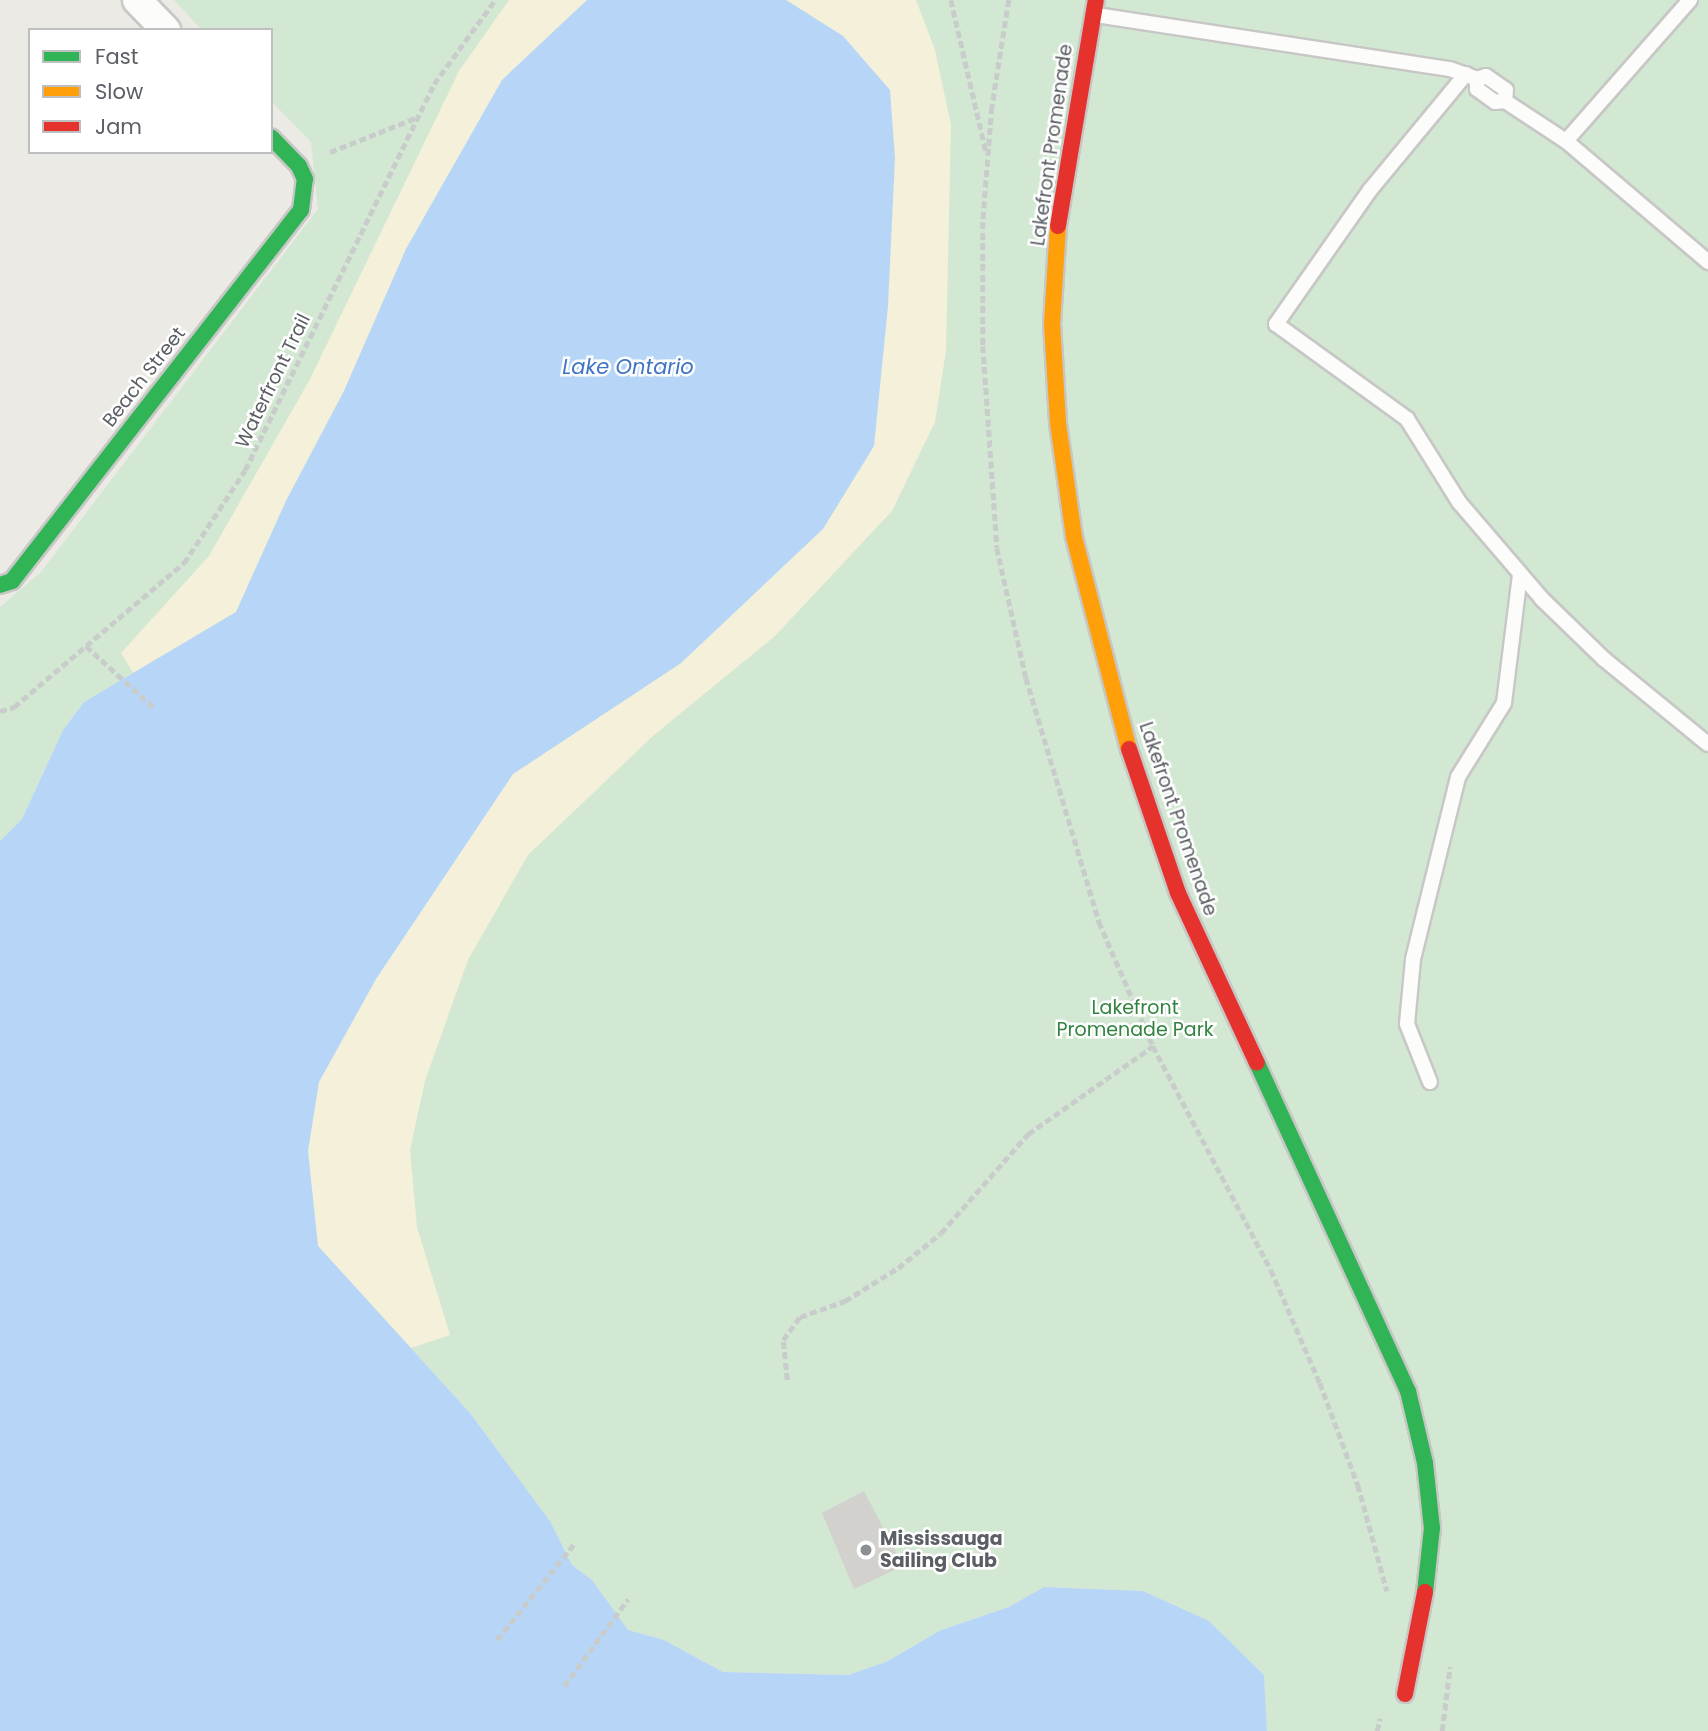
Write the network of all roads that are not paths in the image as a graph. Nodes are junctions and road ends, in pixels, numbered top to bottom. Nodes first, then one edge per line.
1 (136, 0) edge
2 (1690, 0) edge
3 (1094, 7) edge
4 (164, 28) edge
5 (1471, 77) junction
6 (273, 140) edge
7 (1566, 141) junction
8 (1708, 262) edge
9 (1520, 574) junction
10 (0, 585) edge
11 (1708, 744) edge
12 (1430, 1082) dead end
13 (1405, 1694) dead end

1 - 4 street
2 - 7 lane
3 - 5 lane
3 - 13 street, Lakefront Promenade
5 - 7 lane
5 - 9 lane
6 - 10 street, Beach Street
7 - 8 lane
9 - 11 lane
9 - 12 lane

